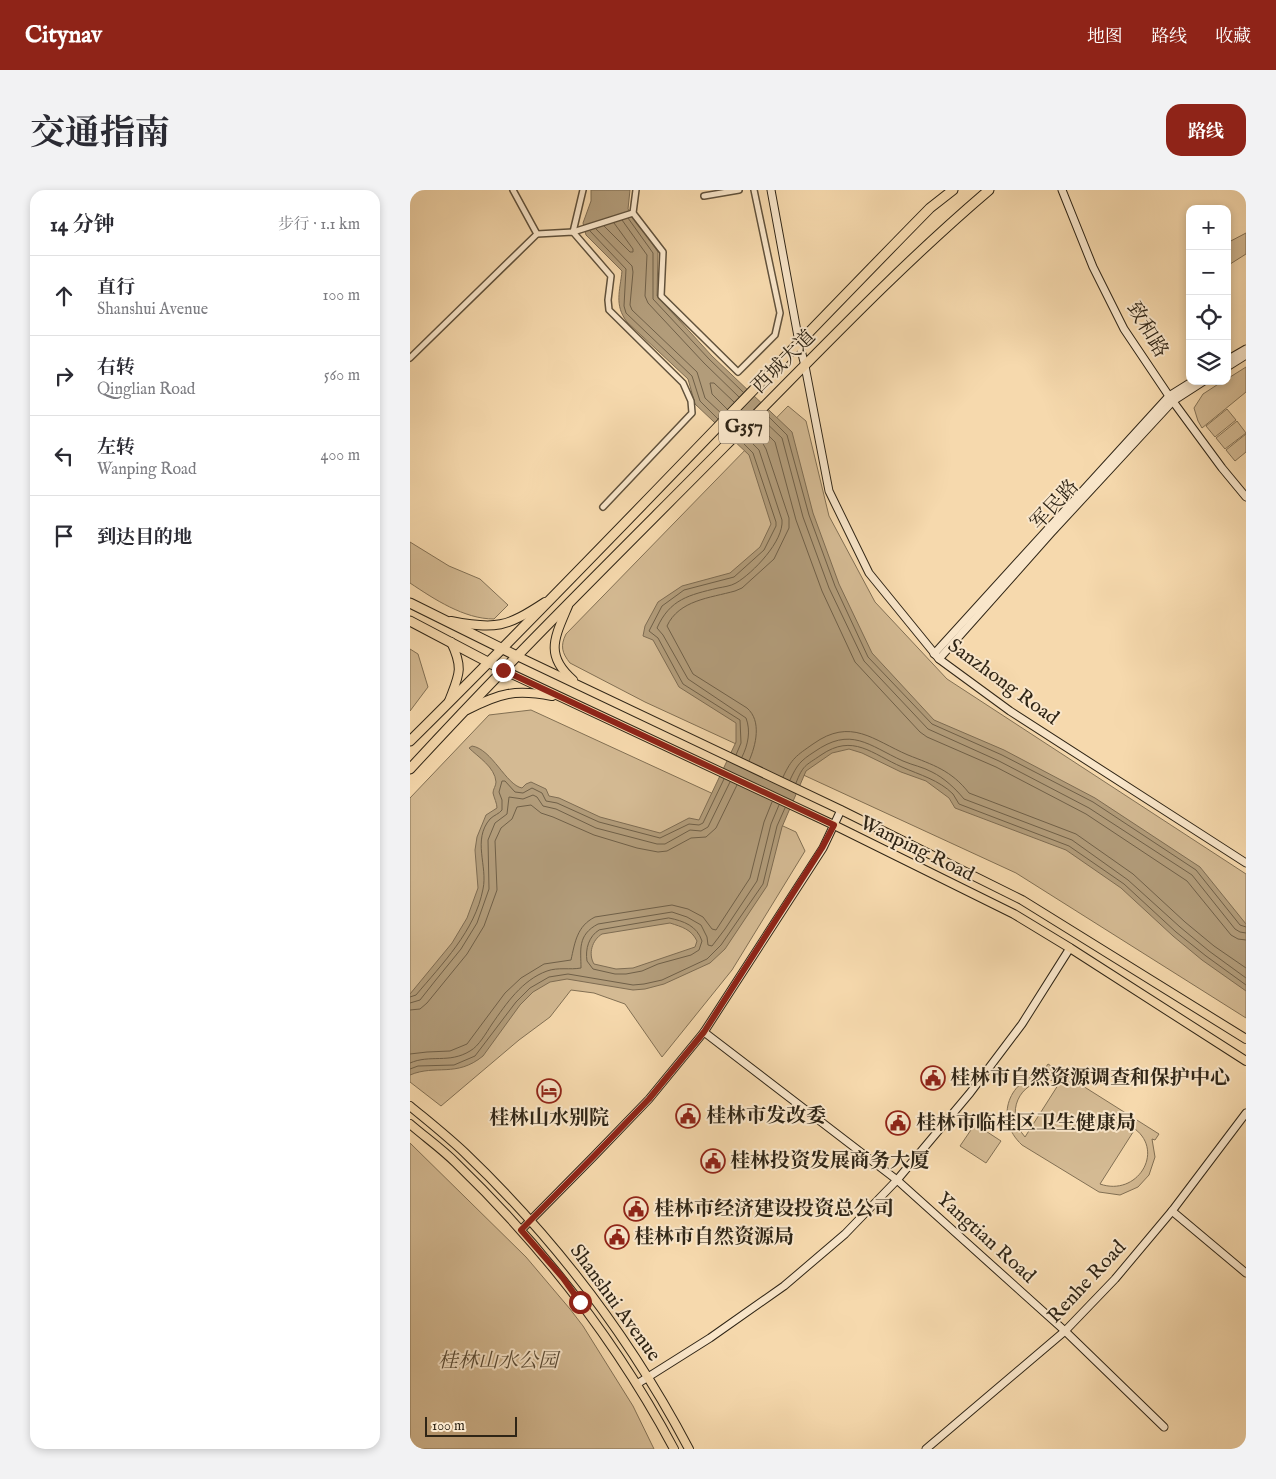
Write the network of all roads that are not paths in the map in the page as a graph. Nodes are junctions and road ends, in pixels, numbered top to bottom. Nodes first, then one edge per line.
1 (513, 190) edge
2 (583, 190) edge
3 (636, 190) edge
4 (739, 190) edge
5 (754, 190) edge
6 (771, 190) edge
7 (953, 190) edge
8 (989, 190) edge
9 (1062, 190) edge
10 (704, 196) dead end
11 (633, 213) junction
12 (573, 232) junction
13 (537, 234) junction
14 (799, 342) junction
15 (1246, 349) edge
16 (1246, 354) edge
17 (410, 358) edge
18 (1231, 358) edge
19 (1231, 363) edge
20 (805, 366) junction
21 (1188, 385) edge
22 (1197, 385) edge
23 (1171, 399) junction
24 (1246, 497) edge
25 (604, 507) dead end
26 (553, 597) junction
27 (410, 603) edge
28 (569, 604) junction
29 (443, 619) junction
30 (410, 621) edge
31 (451, 642) junction
32 (503, 649) junction
33 (517, 656) junction
34 (936, 657) junction
35 (490, 662) junction
36 (503, 670) junction
37 (581, 686) junction
38 (565, 699) junction
39 (449, 702) junction
40 (463, 712) junction
41 (410, 741) edge
42 (410, 769) edge
43 (841, 810) junction
44 (834, 825) junction
45 (1246, 864) edge
46 (1070, 948) junction
47 (704, 1032) junction
48 (1246, 1039) edge
49 (1246, 1061) edge
50 (410, 1106) edge
51 (1246, 1113) edge
52 (410, 1124) edge
53 (897, 1180) junction
54 (1172, 1211) junction
55 (530, 1220) junction
56 (521, 1230) junction
57 (1246, 1273) edge
58 (1065, 1331) junction
59 (649, 1377) junction
60 (637, 1384) junction
61 (1164, 1427) dead end
62 (674, 1449) edge
63 (689, 1449) edge
64 (926, 1449) edge

1 - 13 street
2 - 12 street
3 - 11 street
4 - 10 street
5 - 11 street
6 - 14 street, Sanzhong Road
7 - 14 highway, 西城大道 / G357
8 - 20 highway, 西城大道 / G357
9 - 23 street, 致和路
11 - 12 street
12 - 13 street
12 - 25 street
13 - 17 street
14 - 20 street, Sanzhong Road
14 - 26 highway, 西城大道 / G357
15 - 18 street
16 - 19 street
20 - 28 highway, 西城大道 / G357
20 - 34 street, Sanzhong Road
21 - 23 street, 军民路
22 - 23 street, 军民路
23 - 24 street, 致和路
23 - 34 street, 军民路
26 - 29 main road
26 - 32 highway, 西城大道 / G357
27 - 29 highway
28 - 33 highway, 西城大道 / G357
28 - 37 main road
29 - 32 highway
30 - 31 highway
31 - 35 highway
31 - 39 main road
32 - 33 highway
32 - 35 highway, 西城大道 / G357
33 - 36 highway, 西城大道 / G357
33 - 37 main road, Wanping Road
34 - 45 street, Sanzhong Road
35 - 36 highway
35 - 39 highway, 西城大道
36 - 38 main road, Wanping Road
36 - 40 highway, 西城大道
37 - 43 main road, Wanping Road
38 - 40 main road
38 - 44 main road, Wanping Road
39 - 41 highway, 西城大道
40 - 42 highway, 西城大道
43 - 44 street
43 - 48 main road, Wanping Road
44 - 46 main road, Wanping Road
44 - 47 street
46 - 49 main road, Wanping Road
46 - 53 street
47 - 53 street, Yangtian Road
47 - 55 street
50 - 55 main road, Shanshui Avenue
51 - 54 street, Renhe Road
52 - 56 main road, Shanshui Avenue
53 - 58 street, Yangtian Road
53 - 59 street
54 - 57 street
54 - 58 street, Renhe Road
55 - 56 street
55 - 59 main road, Shanshui Avenue
56 - 60 main road, Shanshui Avenue
58 - 61 street, Yangtian Road
58 - 64 street, Renhe Road
59 - 60 street
59 - 63 main road, Shanshui Avenue
60 - 62 main road, Shanshui Avenue

